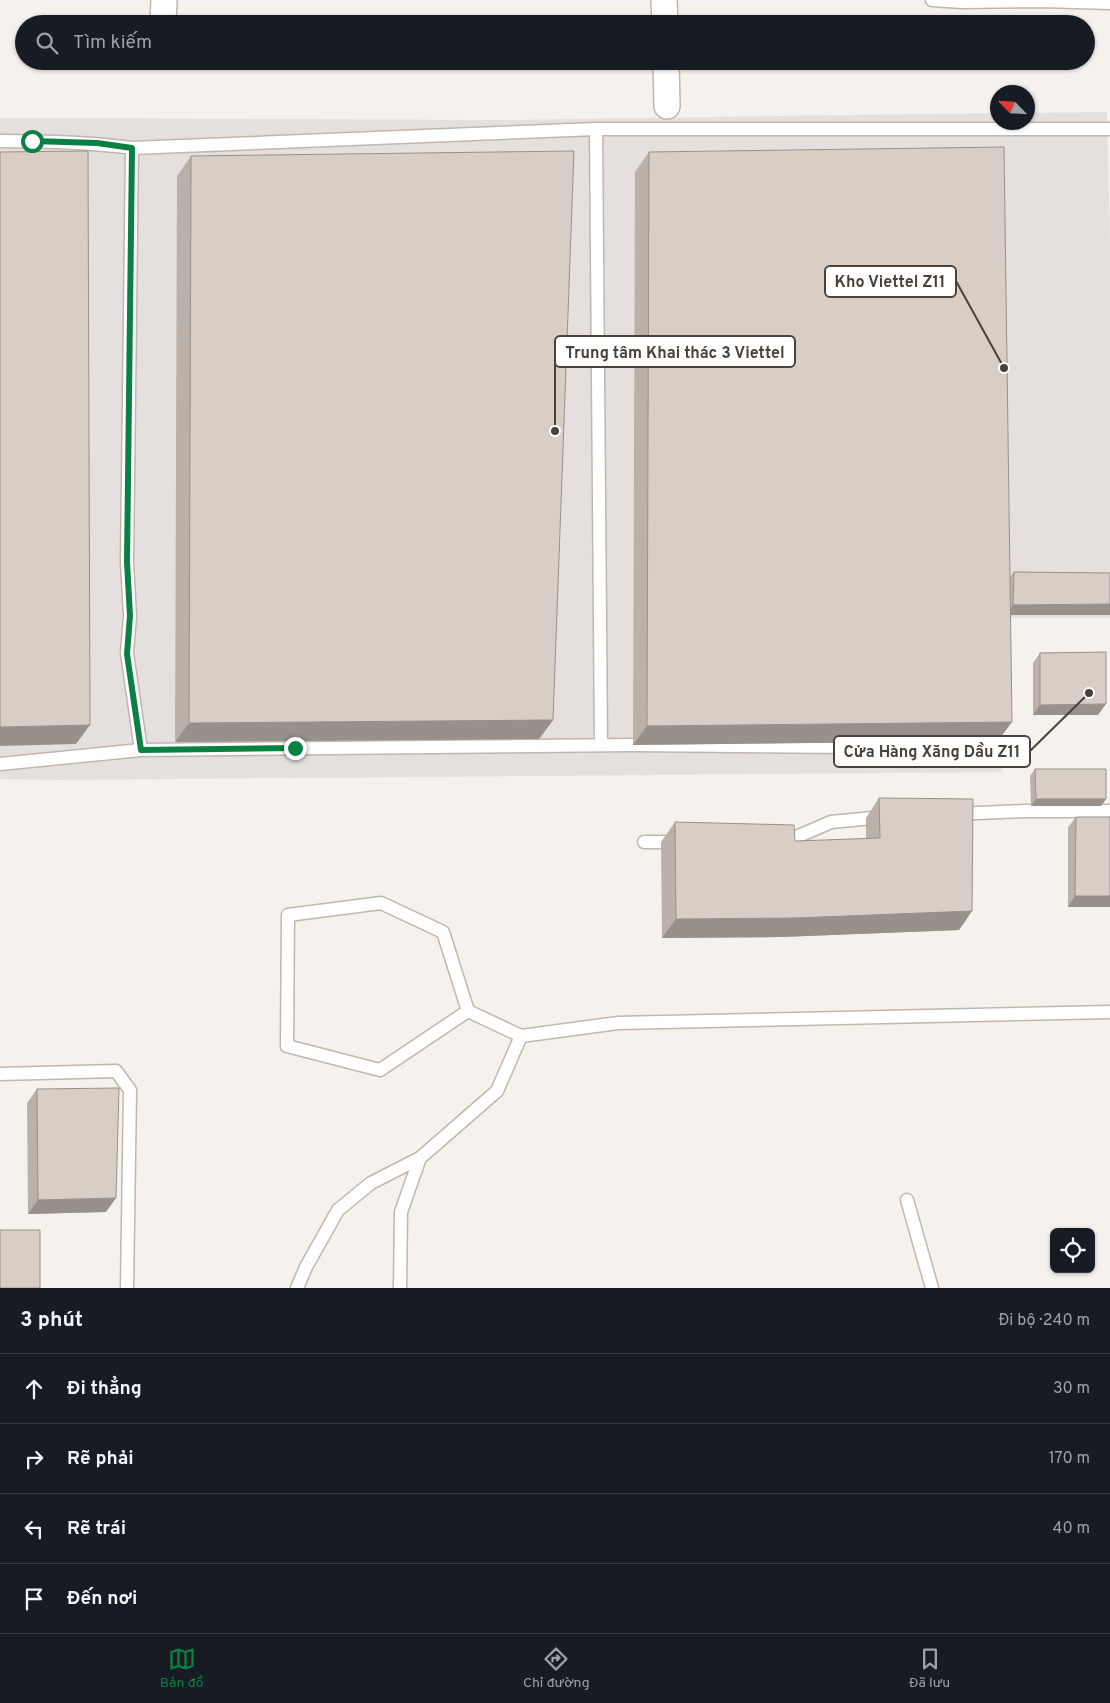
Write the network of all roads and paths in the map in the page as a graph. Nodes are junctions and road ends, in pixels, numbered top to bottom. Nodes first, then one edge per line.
1 (164, 0) edge
2 (664, 0) edge
3 (932, 0) edge
4 (1110, 3) edge
5 (163, 15) edge
6 (665, 15) edge
7 (666, 70) edge
8 (667, 106) dead end
9 (596, 129) junction
10 (1110, 129) edge
11 (0, 141) edge
12 (132, 148) junction
13 (602, 745) junction
14 (964, 748) edge
15 (141, 750) junction
16 (0, 764) edge
17 (1110, 811) edge
18 (945, 814) edge
19 (896, 816) edge
20 (770, 840) edge
21 (691, 841) edge
22 (644, 842) dead end
23 (468, 1011) junction
24 (1110, 1012) edge
25 (521, 1036) junction
26 (0, 1074) edge
27 (420, 1158) junction
28 (907, 1200) dead end
29 (127, 1288) edge
30 (297, 1288) edge
31 (400, 1288) edge
32 (932, 1288) edge

1 - 5 street
2 - 6 street
3 - 4 lane
7 - 8 street
9 - 10 lane
9 - 12 lane
9 - 13 lane
11 - 12 lane
12 - 15 lane
13 - 14 lane
13 - 15 lane
15 - 16 lane
17 - 18 lane
19 - 20 lane
21 - 22 lane
23 - 23 lane
23 - 25 lane
24 - 25 lane
25 - 27 lane
26 - 29 lane
27 - 30 lane
27 - 31 lane
28 - 32 lane

